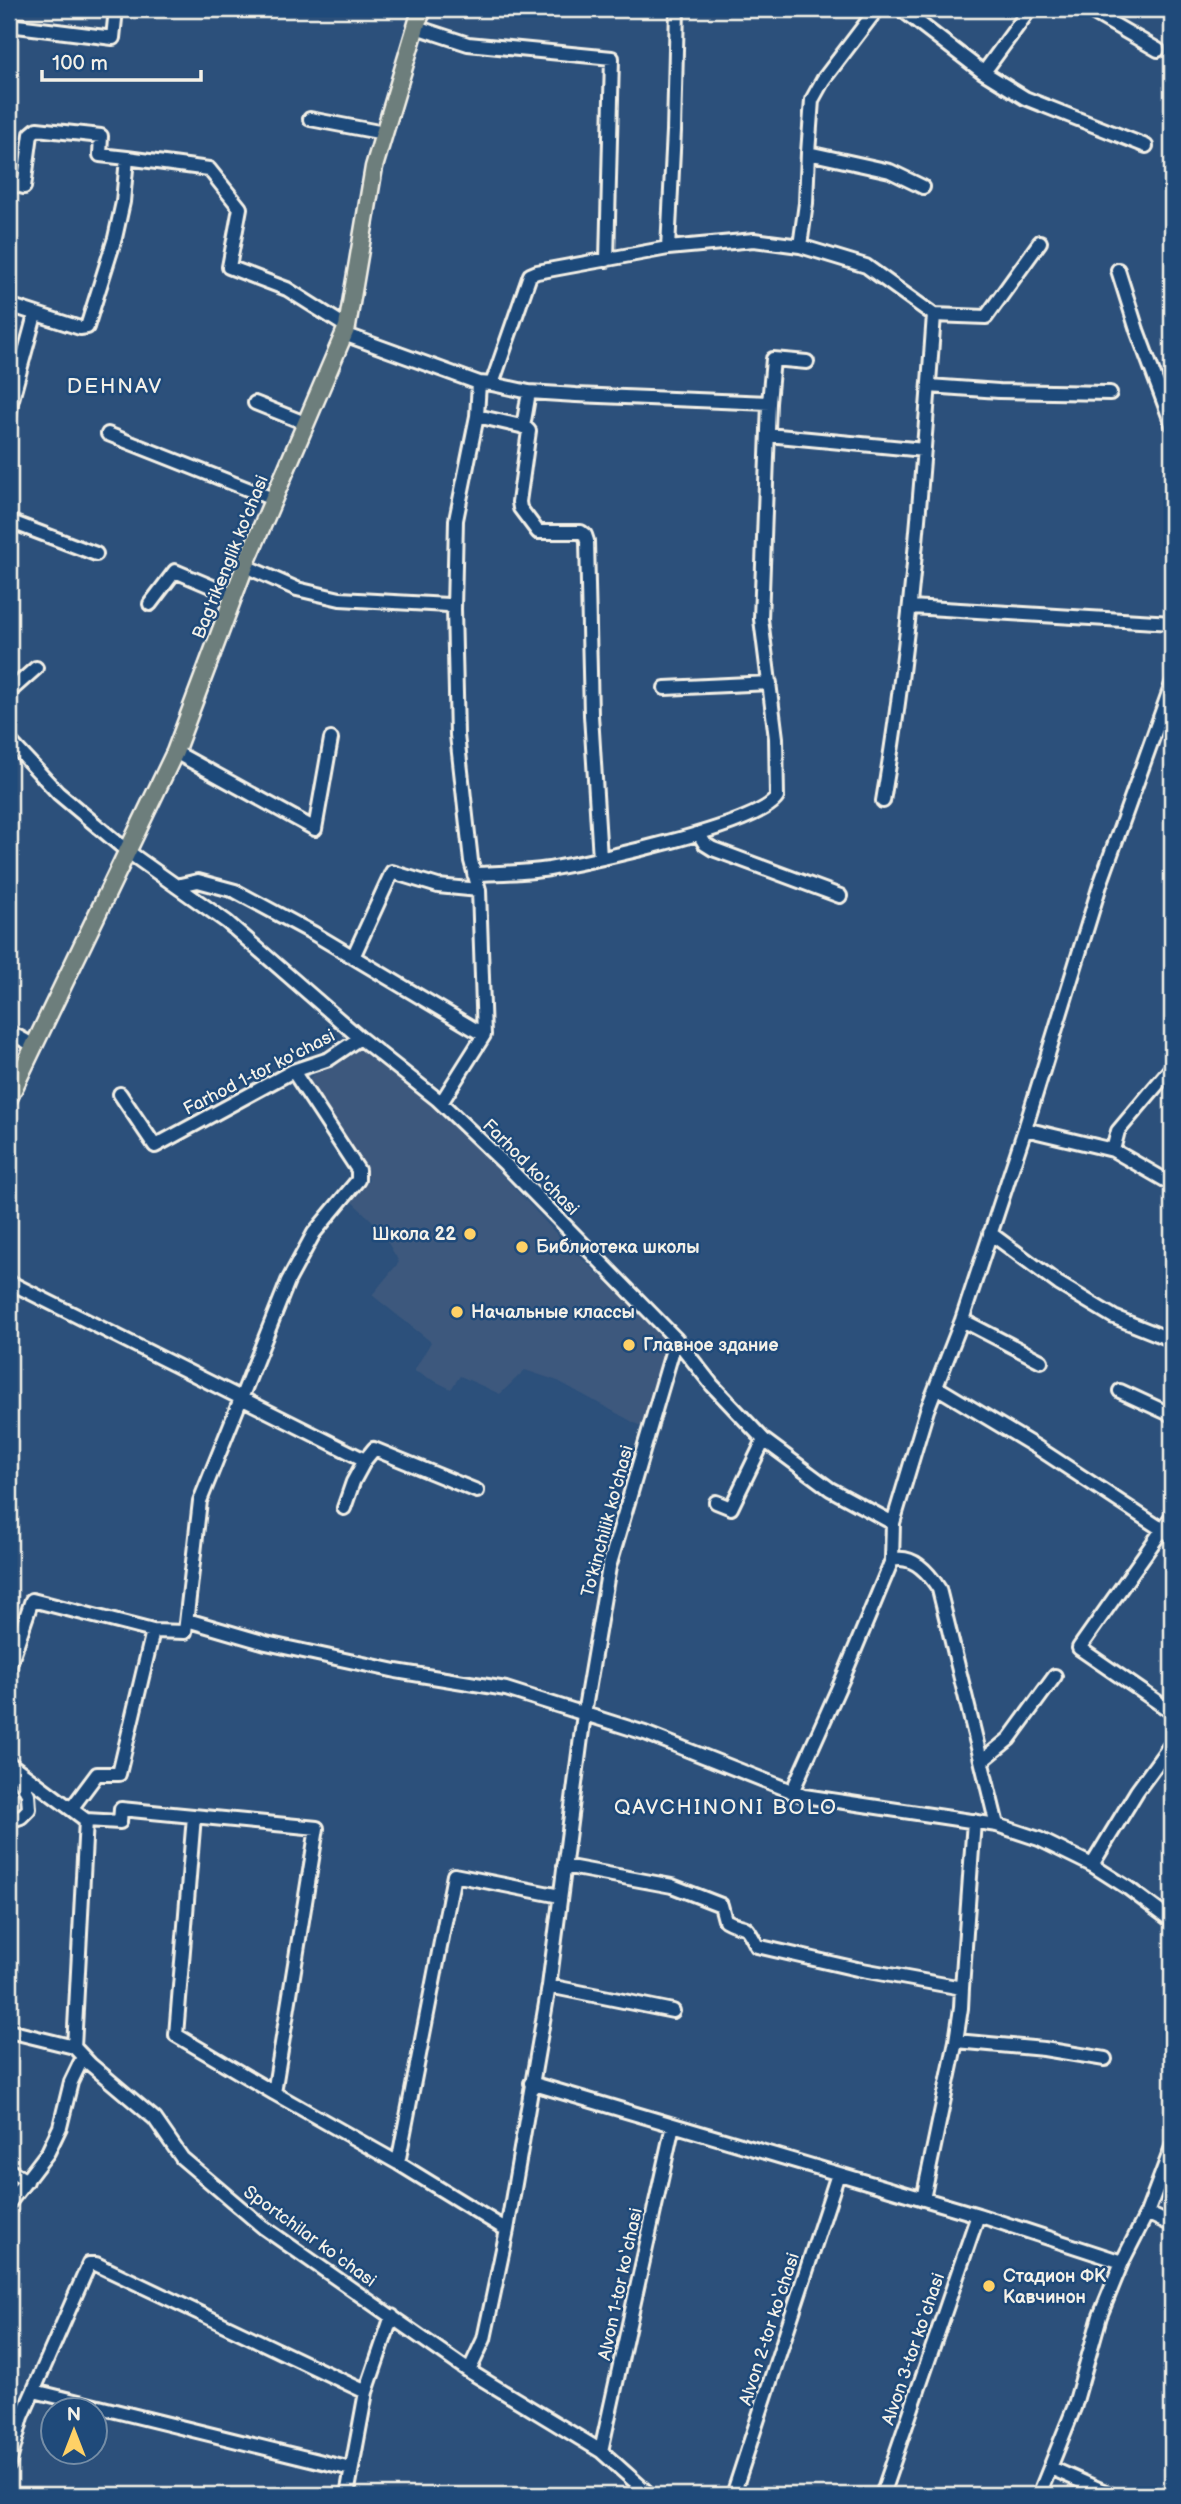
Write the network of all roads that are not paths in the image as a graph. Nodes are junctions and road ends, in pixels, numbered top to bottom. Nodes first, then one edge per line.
1 (116, 9) edge
2 (424, 9) edge
3 (677, 9) edge
4 (877, 9) edge
5 (901, 9) edge
6 (1030, 9) edge
7 (1087, 9) edge
8 (9, 25) edge
9 (416, 27) junction
10 (1158, 50) dead end
11 (984, 72) junction
12 (310, 119) dead end
13 (384, 133) junction
14 (1146, 146) dead end
15 (808, 153) junction
16 (127, 158) junction
17 (9, 183) edge
18 (923, 187) dead end
19 (1040, 242) dead end
20 (800, 246) junction
21 (668, 248) junction
22 (607, 260) junction
23 (1118, 270) dead end
24 (9, 305) edge
25 (35, 315) junction
26 (934, 315) junction
27 (346, 331) junction
28 (807, 362) dead end
29 (485, 383) junction
30 (929, 386) junction
31 (529, 392) junction
32 (1110, 393) dead end
33 (10, 402) edge
34 (255, 403) dead end
35 (769, 403) junction
36 (477, 416) junction
37 (9, 418) edge
38 (305, 423) junction
39 (1172, 424) edge
40 (523, 427) junction
41 (108, 434) dead end
42 (768, 435) junction
43 (924, 450) junction
44 (273, 499) junction
45 (9, 521) edge
46 (96, 554) dead end
47 (245, 566) junction
48 (234, 596) junction
49 (150, 604) dead end
50 (911, 607) junction
51 (454, 609) junction
52 (1172, 623) edge
53 (36, 668) dead end
54 (769, 683) junction
55 (1172, 684) edge
56 (665, 688) dead end
57 (9, 692) edge
58 (331, 738) dead end
59 (9, 740) edge
60 (175, 752) junction
61 (883, 802) dead end
62 (699, 834) junction
63 (127, 850) junction
64 (600, 858) junction
65 (474, 874) junction
66 (176, 886) junction
67 (479, 890) junction
68 (840, 896) dead end
69 (354, 957) junction
70 (9, 1032) edge
71 (484, 1035) junction
72 (360, 1038) junction
73 (33, 1045) junction
74 (1172, 1067) edge
75 (293, 1071) junction
76 (120, 1094) dead end
77 (9, 1098) edge
78 (441, 1103) junction
79 (1025, 1129) junction
80 (1113, 1150) junction
81 (1172, 1184) edge
82 (990, 1233) junction
83 (9, 1282) edge
84 (962, 1320) junction
85 (676, 1339) junction
86 (1172, 1340) edge
87 (1041, 1361) dead end
88 (938, 1388) junction
89 (1120, 1391) dead end
90 (241, 1397) junction
91 (1172, 1415) edge
92 (764, 1440) junction
93 (365, 1460) junction
94 (477, 1491) dead end
95 (716, 1502) dead end
96 (344, 1508) dead end
97 (1172, 1516) edge
98 (893, 1523) junction
99 (1167, 1533) edge
100 (891, 1560) junction
101 (187, 1620) junction
102 (153, 1631) junction
103 (9, 1667) edge
104 (1055, 1676) dead end
105 (1172, 1712) edge
106 (584, 1714) junction
107 (1172, 1743) edge
108 (982, 1761) junction
109 (10, 1764) edge
110 (792, 1792) junction
111 (71, 1809) junction
112 (194, 1816) junction
113 (15, 1819) edge
114 (86, 1820) junction
115 (974, 1821) junction
116 (997, 1825) junction
117 (1092, 1865) junction
118 (564, 1866) junction
119 (560, 1896) junction
120 (1172, 1922) edge
121 (549, 1986) junction
122 (962, 1988) junction
123 (673, 2011) dead end
124 (9, 2031) edge
125 (956, 2041) junction
126 (78, 2052) junction
127 (1105, 2059) dead end
128 (531, 2082) junction
129 (274, 2093) junction
130 (673, 2125) junction
131 (1172, 2147) edge
132 (398, 2163) junction
133 (9, 2170) edge
134 (838, 2174) junction
135 (27, 2181) junction
136 (923, 2199) junction
137 (9, 2203) edge
138 (1147, 2213) junction
139 (978, 2215) junction
140 (1172, 2225) edge
141 (507, 2230) junction
142 (1122, 2262) junction
143 (392, 2316) junction
144 (469, 2371) junction
145 (34, 2391) junction
146 (366, 2392) junction
147 (601, 2451) junction
148 (9, 2465) edge
149 (1051, 2468) junction
150 (351, 2469) junction
151 (348, 2495) edge
152 (650, 2495) edge
153 (733, 2495) edge
154 (882, 2495) edge
155 (1039, 2495) edge
156 (1112, 2495) edge

1 - 8 street
2 - 9 main road, Bag'rikenglik ko'chasi
3 - 21 street
4 - 15 street
5 - 11 street
6 - 11 street
7 - 10 street
9 - 13 main road, Bag'rikenglik ko'chasi
9 - 22 street
11 - 14 street
12 - 13 street
13 - 27 main road, Bag'rikenglik ko'chasi
15 - 18 street
15 - 20 street
16 - 17 street
16 - 25 street
16 - 27 street
19 - 26 street
20 - 21 street
20 - 26 street
21 - 22 street
22 - 29 street
23 - 39 street
24 - 25 street
25 - 33 street
26 - 30 street
27 - 29 street
27 - 38 main road, Bag'rikenglik ko'chasi
28 - 35 street
29 - 31 street
29 - 36 street
30 - 32 street
30 - 43 street
31 - 35 street
31 - 40 street
33 - 37 street
34 - 38 street
35 - 42 street
36 - 40 street
36 - 51 street
38 - 44 main road, Bag'rikenglik ko'chasi
40 - 64 street
41 - 44 street
42 - 43 street
42 - 54 street
43 - 50 street
44 - 47 main road, Bag'rikenglik ko'chasi
45 - 46 street
47 - 48 main road, Bag'rikenglik ko'chasi
47 - 51 street
48 - 49 street
48 - 60 main road, Bag'rikenglik ko'chasi
50 - 52 street
50 - 61 street
51 - 65 street
53 - 57 street
54 - 56 street
54 - 62 street
55 - 79 street
58 - 60 street
59 - 63 street, Farhod ko'chasi
60 - 63 main road, Bag'rikenglik ko'chasi
62 - 64 street
62 - 68 street
63 - 66 street, Farhod ko'chasi
63 - 73 main road, Bag'rikenglik ko'chasi
64 - 65 street
65 - 67 street
66 - 69 street
66 - 72 street, Farhod ko'chasi
67 - 69 street
67 - 71 street
69 - 71 street
70 - 73 street
71 - 78 street
72 - 75 street, Farhod 1-tor ko'chasi
72 - 78 street, Farhod ko'chasi
73 - 77 main road, Bag'rikenglik ko'chasi
74 - 80 street
75 - 76 street, Farhod 1-tor ko'chasi
75 - 90 street
78 - 85 street, Farhod ko'chasi
79 - 80 street
79 - 82 street
80 - 81 street
82 - 84 street
82 - 86 street
83 - 90 street
84 - 87 street
84 - 88 street
85 - 92 street, Farhod ko'chasi
85 - 106 street, To'kinchilik ko'chasi
88 - 98 street
88 - 99 street
89 - 91 street
90 - 93 street
90 - 101 street
92 - 95 street
92 - 98 street, Farhod ko'chasi
93 - 94 street
93 - 96 street
97 - 99 street
98 - 100 street
99 - 105 street
100 - 108 street
100 - 110 street
101 - 102 street
101 - 106 street
102 - 103 street
102 - 111 street
104 - 108 street
106 - 110 street
106 - 118 street, To'kinchilik ko'chasi
107 - 117 street
108 - 116 street
109 - 111 street
109 - 113 street
110 - 115 street
111 - 114 street
112 - 114 street
112 - 129 street
112 - 129 street
114 - 126 street
115 - 116 street
115 - 122 street
116 - 117 street
117 - 120 street
118 - 119 street, To'kinchilik ko'chasi
118 - 122 street
119 - 121 street, To'kinchilik ko'chasi
119 - 132 street
121 - 123 street
121 - 128 street, To'kinchilik ko'chasi
122 - 125 street
124 - 126 street, Sportchilar ko‘chasi
125 - 127 street
125 - 136 street
126 - 135 street
126 - 143 street, Sportchilar ko‘chasi
128 - 130 street
128 - 141 street, To'kinchilik ko'chasi
129 - 132 street
130 - 134 street
130 - 147 street, Alvon 1-tor ko‘chasi
131 - 138 street
132 - 141 street
133 - 135 street
134 - 136 street
134 - 153 street, Alvon 2-tor ko‘chasi
135 - 137 street
136 - 139 street
138 - 140 street
138 - 142 street
139 - 142 street
139 - 154 street, Alvon 3-tor ko‘chasi
141 - 144 street, To'kinchilik ko'chasi
142 - 149 street
143 - 144 street, Sportchilar ko‘chasi
143 - 146 street
144 - 147 street, Sportchilar ko‘chasi
145 - 146 street
145 - 148 street
145 - 150 street
146 - 150 street
147 - 152 street, Sportchilar ko‘chasi
149 - 155 street
149 - 156 street
150 - 151 street

